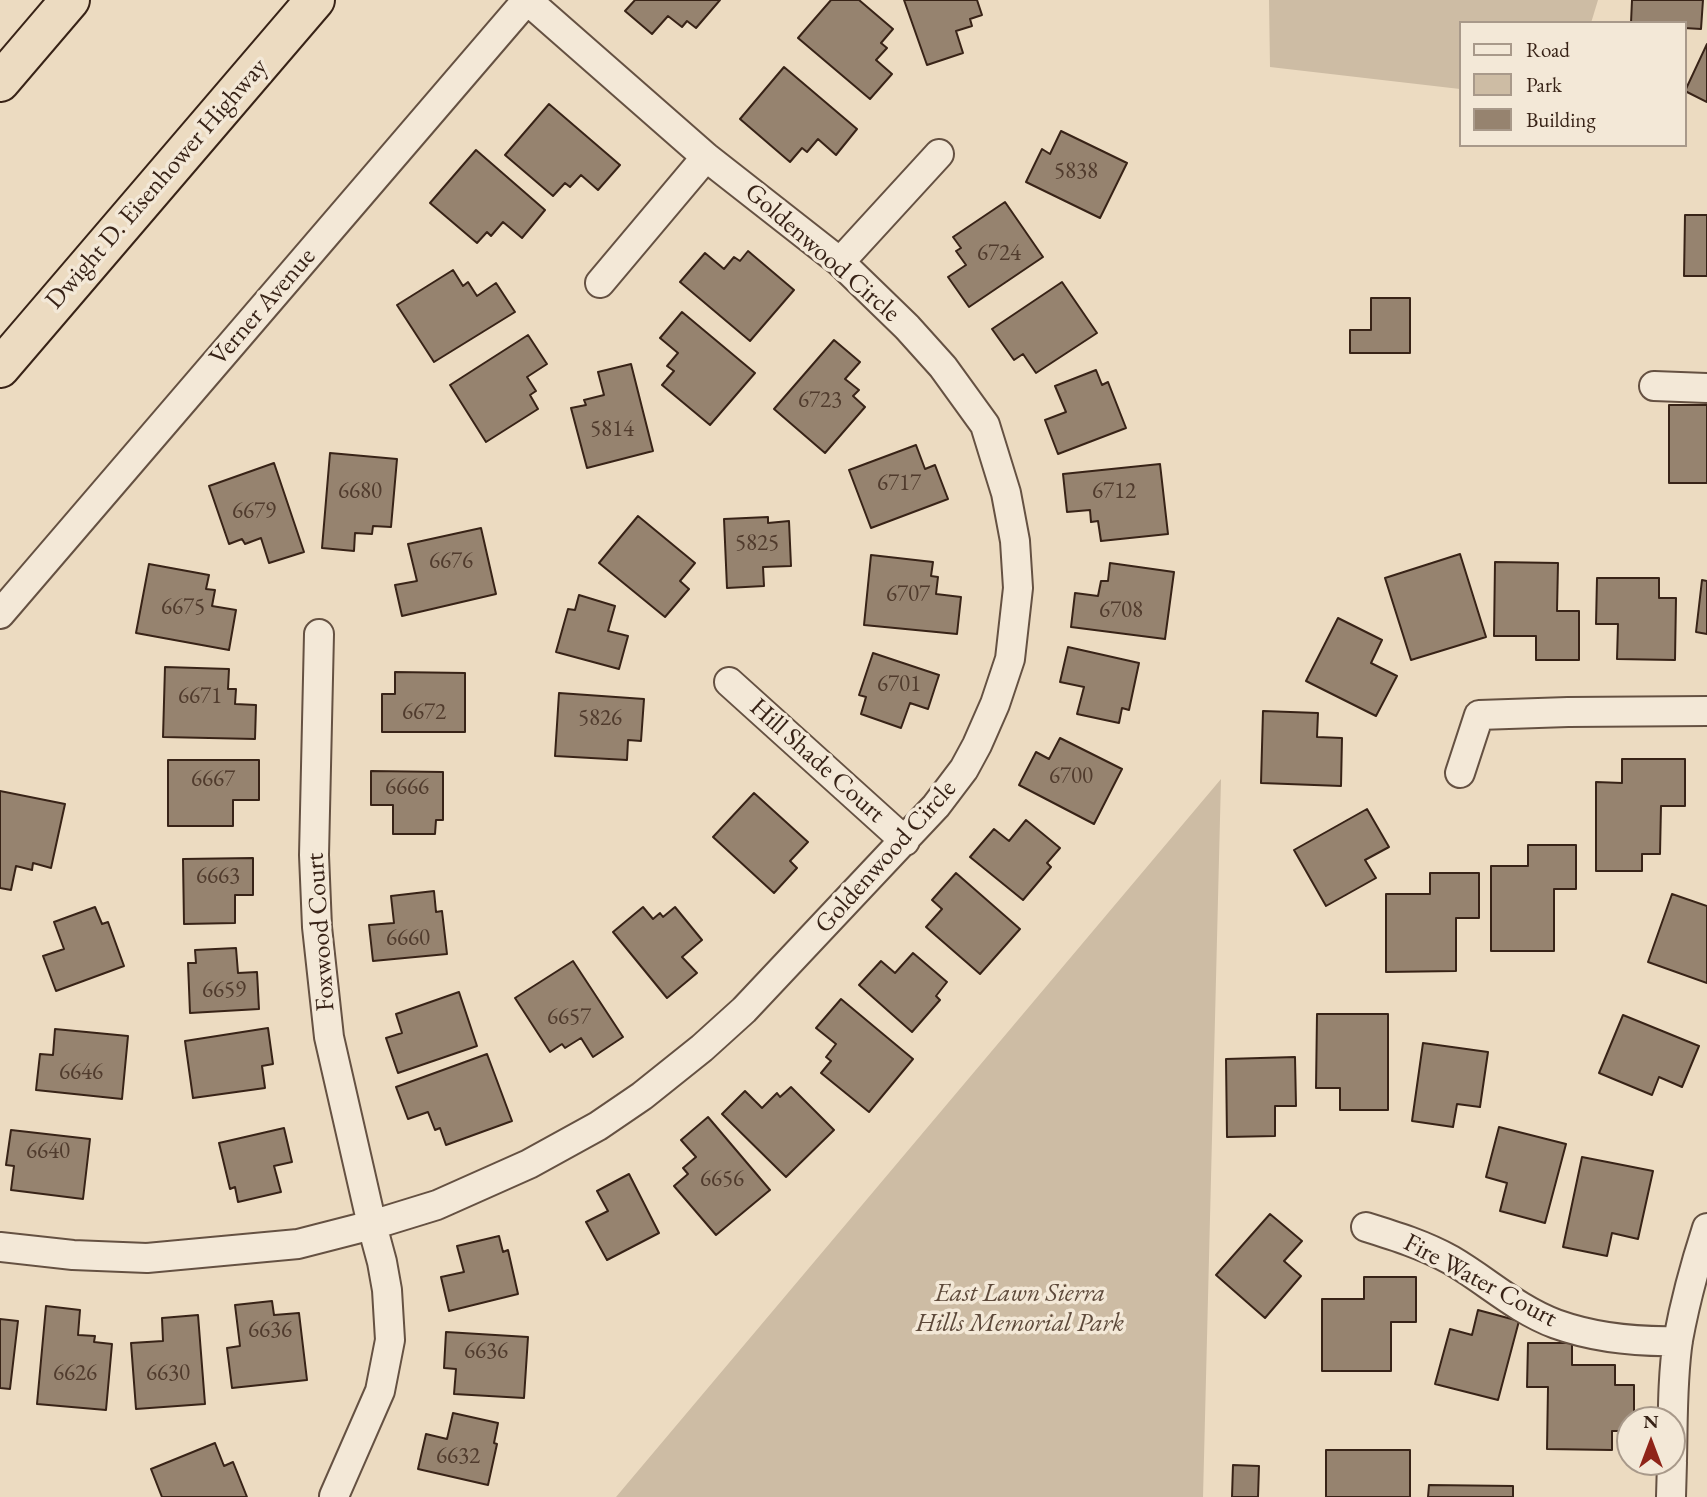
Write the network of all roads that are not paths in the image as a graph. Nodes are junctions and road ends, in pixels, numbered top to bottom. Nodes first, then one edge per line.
1 (70, 0) edge
2 (315, 0) edge
3 (527, 0) edge
4 (0, 82) edge
5 (939, 154) dead end
6 (706, 157) junction
7 (840, 262) junction
8 (600, 283) dead end
9 (0, 368) edge
10 (1654, 386) dead end
11 (1707, 388) edge
12 (0, 614) edge
13 (319, 634) dead end
14 (729, 682) dead end
15 (1707, 711) edge
16 (1460, 773) dead end
17 (905, 841) junction
18 (372, 1224) junction
19 (1366, 1227) dead end
20 (1707, 1228) edge
21 (0, 1247) edge
22 (1678, 1341) junction
23 (1673, 1406) edge
24 (1672, 1476) edge
25 (334, 1496) edge
26 (1671, 1497) edge

1 - 4 highway
2 - 9 highway, Dwight D. Eisenhower Highway
3 - 6 street, Goldenwood Circle
3 - 12 street, Verner Avenue
5 - 7 street
6 - 7 street, Goldenwood Circle
6 - 8 street
7 - 17 street, Goldenwood Circle
10 - 11 street
13 - 18 street, Foxwood Court
14 - 17 street, Hill Shade Court
15 - 16 street
17 - 18 street, Goldenwood Circle
18 - 21 street, Goldenwood Circle
18 - 25 street, Foxwood Court
19 - 22 street, Fire Water Court
20 - 22 street
22 - 23 street
24 - 26 street

